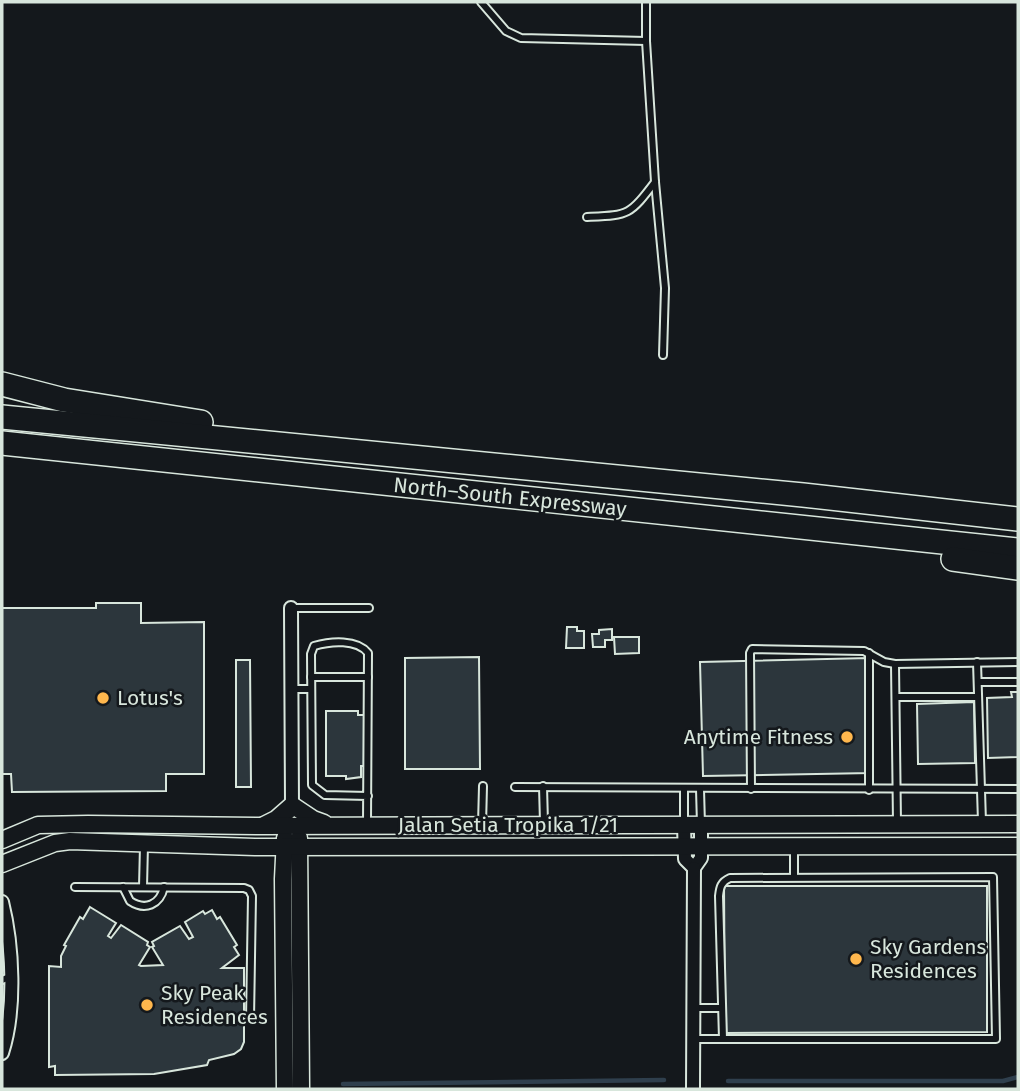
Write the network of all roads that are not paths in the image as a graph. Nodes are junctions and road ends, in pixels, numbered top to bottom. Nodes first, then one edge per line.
1 (481, 2) edge
2 (646, 2) edge
3 (646, 41) junction
4 (654, 182) junction
5 (587, 217) dead end
6 (663, 355) dead end
7 (2, 384) edge
8 (2, 416) edge
9 (2, 443) edge
10 (360, 452) junction
11 (124, 457) junction
12 (2, 459) edge
13 (1018, 519) edge
14 (803, 528) junction
15 (1018, 551) edge
16 (1018, 568) edge
17 (291, 608) joint
18 (369, 608) dead end
19 (869, 653) junction
20 (977, 662) junction
21 (1018, 662) edge
22 (895, 664) junction
23 (311, 677) junction
24 (368, 677) junction
25 (978, 682) junction
26 (1018, 682) edge
27 (291, 689) junction
28 (311, 689) junction
29 (896, 697) junction
30 (978, 697) junction
31 (483, 786) dead end
32 (543, 786) junction
33 (515, 787) dead end
34 (684, 788) junction
35 (700, 789) junction
36 (751, 789) junction
37 (981, 789) junction
38 (1018, 789) edge
39 (869, 790) junction
40 (897, 790) junction
41 (368, 796) junction
42 (292, 805) junction
43 (897, 824) junction
44 (982, 824) junction
45 (1018, 824) edge
46 (293, 825) junction
47 (330, 825) junction
48 (482, 825) junction
49 (544, 825) junction
50 (692, 825) junction
51 (261, 826) junction
52 (367, 826) junction
53 (2, 840) edge
54 (144, 843) junction
55 (693, 846) junction
56 (794, 846) junction
57 (1018, 846) edge
58 (255, 847) junction
59 (292, 847) junction
60 (333, 847) junction
61 (2, 864) edge
62 (794, 877) junction
63 (290, 880) junction
64 (75, 887) dead end
65 (123, 887) junction
66 (143, 887) junction
67 (164, 887) junction
68 (2, 905) edge
69 (7, 978) edge
70 (694, 1008) junction
71 (722, 1008) junction
72 (250, 1019) dead end
73 (723, 1038) junction
74 (694, 1040) junction
75 (2, 1053) edge
76 (285, 1089) edge
77 (300, 1089) edge
78 (694, 1089) edge

1 - 3 lane
2 - 3 lane
3 - 4 lane
4 - 5 lane
4 - 6 lane
7 - 10 highway
8 - 10 highway, North–South Expressway
9 - 11 highway, North–South Expressway
10 - 13 highway, North–South Expressway
11 - 12 highway
11 - 14 highway, North–South Expressway
14 - 15 highway, North–South Expressway
14 - 16 highway
17 - 18 lane
17 - 27 street
19 - 22 lane
19 - 36 lane
19 - 39 lane
20 - 21 lane
20 - 22 lane
20 - 25 lane
22 - 29 lane
23 - 24 lane
23 - 24 lane
23 - 28 lane
24 - 41 lane
25 - 26 lane
25 - 30 lane
27 - 28 lane
27 - 42 street
28 - 41 lane
29 - 30 lane
29 - 40 lane
30 - 37 lane
31 - 48 lane
32 - 33 lane
32 - 34 lane
32 - 49 lane
34 - 35 lane
34 - 50 lane
35 - 36 lane
35 - 50 lane
36 - 39 lane
37 - 38 lane
37 - 40 lane
37 - 44 lane
39 - 40 lane
40 - 43 lane
41 - 52 lane
42 - 46 street
42 - 47 street
42 - 51 street
43 - 44 street, Jalan Setia Tropika 1/21
43 - 50 street, Jalan Setia Tropika 1/21
44 - 45 street, Jalan Setia Tropika 1/21
46 - 47 street, Jalan Setia Tropika 1/21
46 - 51 street, Jalan Setia Tropika 1/21
46 - 59 street
47 - 52 street, Jalan Setia Tropika 1/21
48 - 49 street, Jalan Setia Tropika 1/21
48 - 52 street, Jalan Setia Tropika 1/21
49 - 50 street, Jalan Setia Tropika 1/21
50 - 55 street
51 - 53 street, Jalan Setia Tropika 1/21
54 - 58 street, Jalan Setia Tropika 1/21
54 - 61 street, Jalan Setia Tropika 1/21
54 - 66 lane
55 - 56 street, Jalan Setia Tropika 1/21
55 - 60 street, Jalan Setia Tropika 1/21
55 - 70 street
56 - 57 street, Jalan Setia Tropika 1/21
56 - 62 lane
58 - 59 street, Jalan Setia Tropika 1/21
58 - 63 street
59 - 60 street, Jalan Setia Tropika 1/21
59 - 63 street
60 - 63 street
62 - 71 lane
62 - 73 lane
63 - 76 street
63 - 77 street
64 - 65 lane
65 - 66 lane
65 - 67 lane
66 - 67 lane
67 - 72 lane
68 - 69 street
69 - 75 street
70 - 71 lane
70 - 74 street
71 - 73 lane
73 - 74 lane
74 - 78 street

